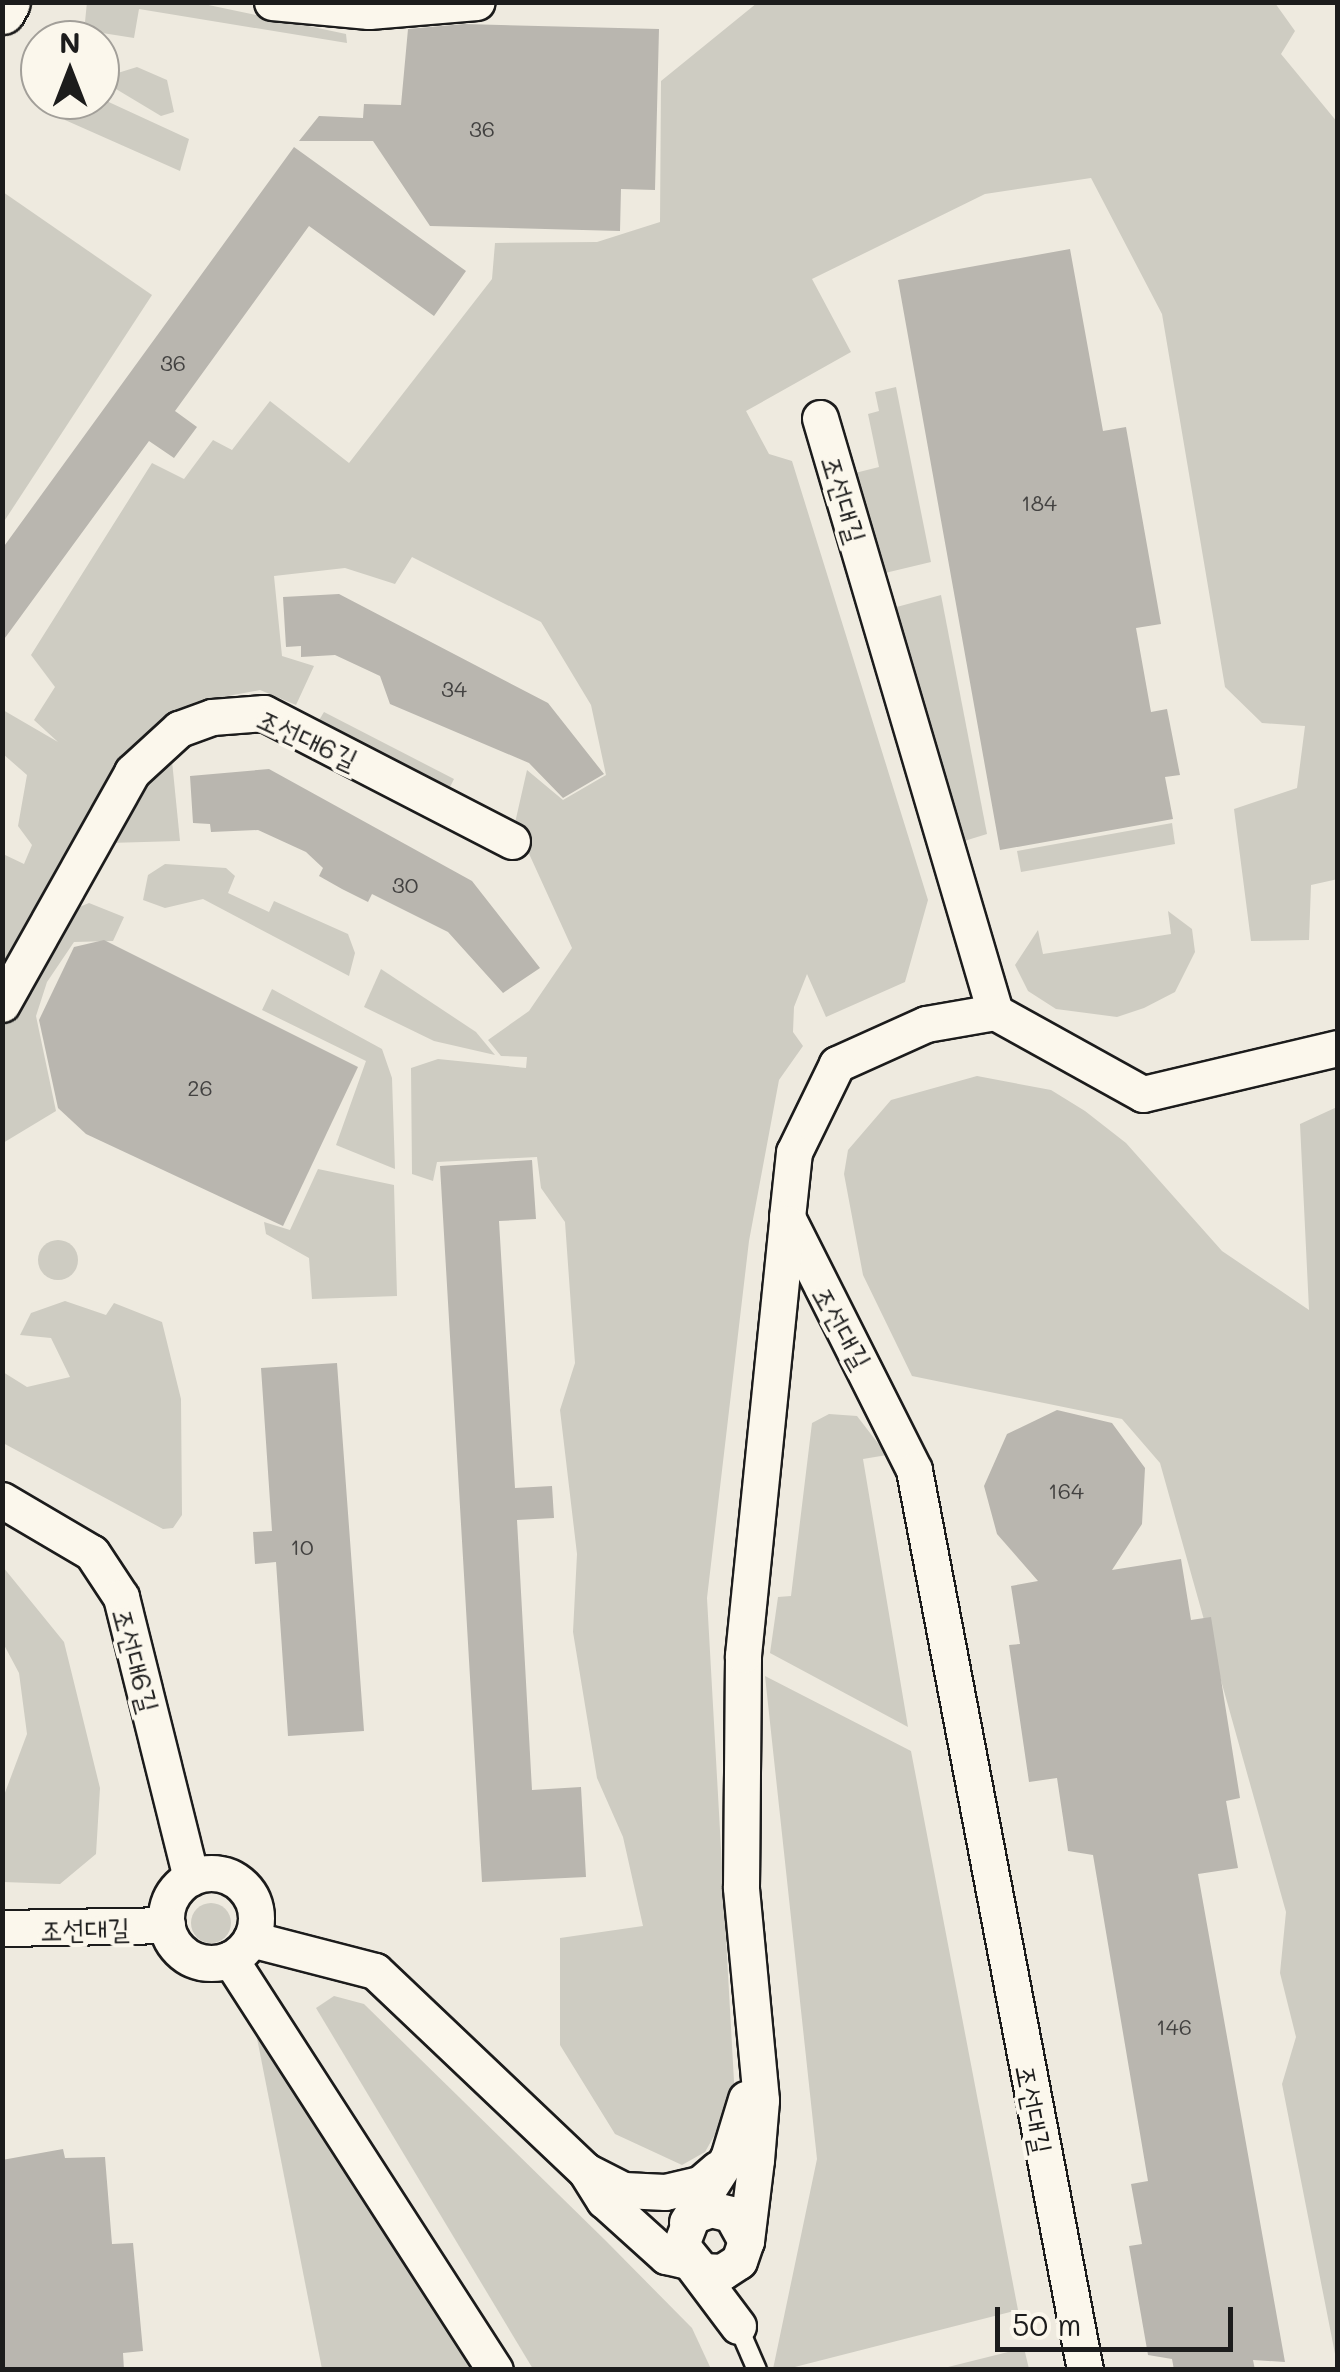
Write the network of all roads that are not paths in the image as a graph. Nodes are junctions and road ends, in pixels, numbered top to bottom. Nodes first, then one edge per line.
1 (7, 2) edge
2 (272, 2) edge
3 (476, 2) edge
4 (2, 11) edge
5 (820, 418) dead end
6 (512, 841) dead end
7 (2, 1004) edge
8 (995, 1012) junction
9 (1338, 1048) edge
10 (787, 1217) junction
11 (2, 1500) edge
12 (191, 1876) junction
13 (167, 1926) junction
14 (2, 1928) edge
15 (241, 1949) junction
16 (754, 2064) junction
17 (728, 2158) junction
18 (585, 2170) junction
19 (665, 2192) junction
20 (702, 2212) junction
21 (745, 2246) junction
22 (690, 2263) junction
23 (738, 2326) junction
24 (495, 2370) edge
25 (757, 2370) edge
26 (1084, 2370) edge

1 - 4 street
2 - 3 street
5 - 8 street, 조선대길
6 - 7 street, 조선대6길
8 - 9 street
8 - 10 street
10 - 16 street
10 - 26 street, 조선대길
11 - 12 street, 조선대6길
12 - 13 street
12 - 15 street
13 - 14 street, 조선대길
13 - 15 street
15 - 18 street
15 - 24 street
16 - 17 street
16 - 21 street
17 - 19 street
17 - 20 street
18 - 19 street
18 - 22 street
19 - 20 street
20 - 21 street
20 - 22 street
21 - 22 street
21 - 23 street
22 - 23 street
23 - 25 lane

